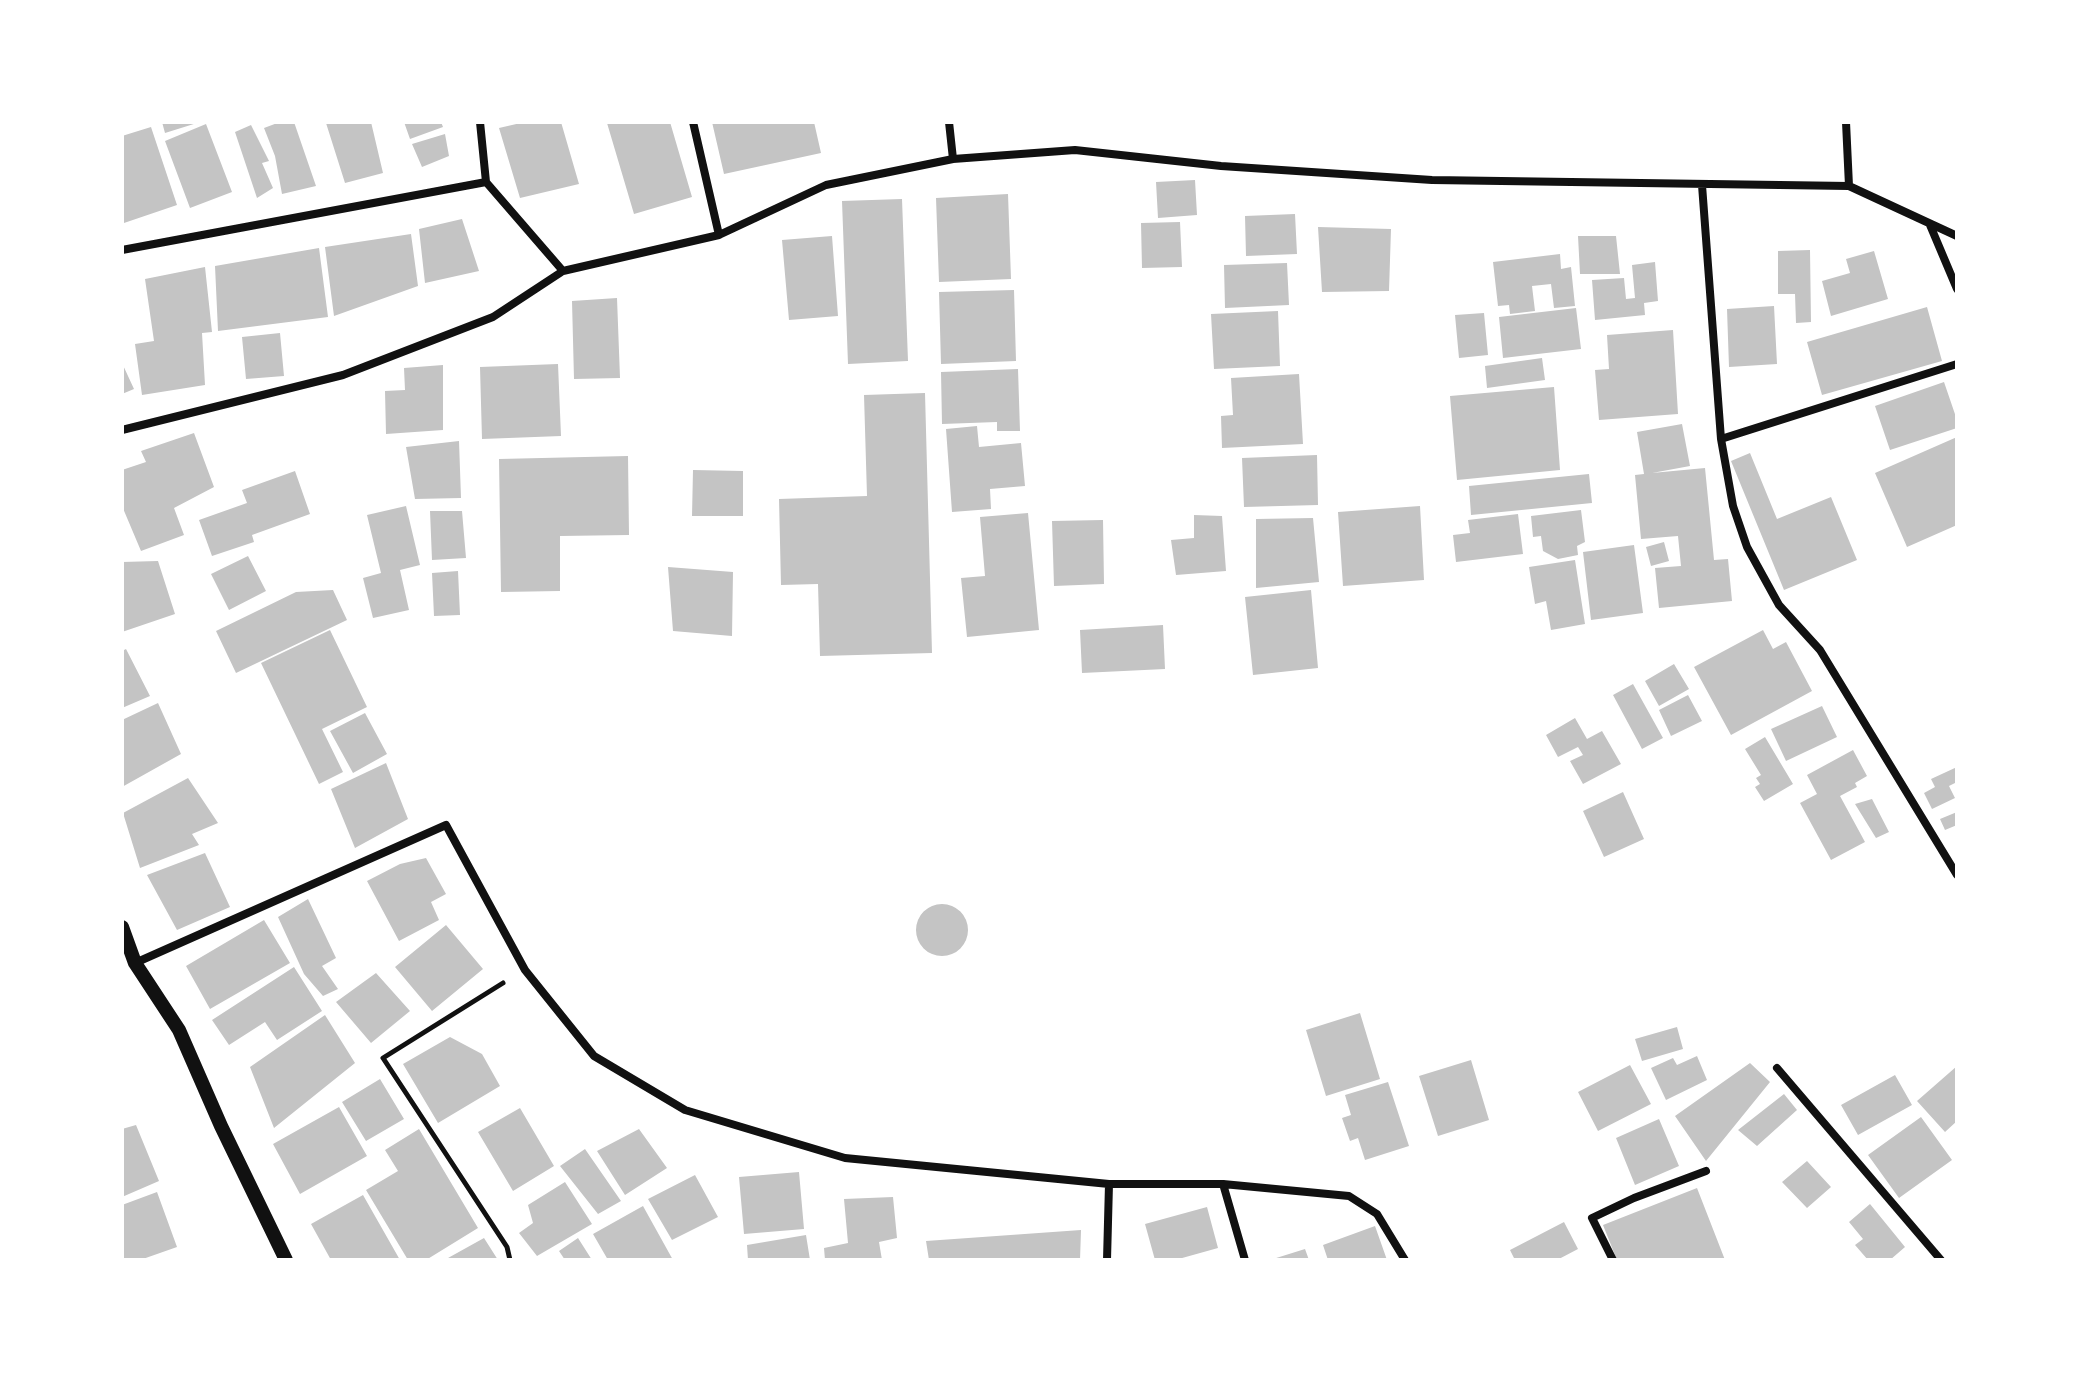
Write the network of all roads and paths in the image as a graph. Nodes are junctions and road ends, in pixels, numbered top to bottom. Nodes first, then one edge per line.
1 (480, 122) edge
2 (693, 122) edge
3 (949, 122) edge
4 (1846, 122) edge
5 (953, 159) junction
6 (486, 182) junction
7 (1702, 185) junction
8 (1849, 186) junction
9 (1930, 225) junction
10 (719, 235) junction
11 (1957, 236) edge
12 (122, 250) edge
13 (563, 271) junction
14 (1957, 289) edge
15 (1957, 364) edge
16 (122, 430) edge
17 (1721, 439) junction
18 (1957, 875) edge
19 (122, 927) edge
20 (135, 963) junction
21 (525, 970) junction
22 (1777, 1068) dead end
23 (1706, 1171) dead end
24 (1109, 1184) junction
25 (1223, 1184) junction
26 (286, 1260) edge
27 (510, 1260) edge
28 (1107, 1260) edge
29 (1245, 1260) edge
30 (1405, 1260) edge
31 (1613, 1260) edge
32 (1941, 1260) edge

1 - 6 street
2 - 10 street
3 - 5 street
4 - 8 street
5 - 7 street
5 - 10 street
6 - 12 street
6 - 13 street
7 - 8 street
7 - 17 street
8 - 9 street
9 - 11 street
9 - 14 street
10 - 13 street
13 - 16 street
15 - 17 street
17 - 18 street
19 - 20 street
20 - 21 street
20 - 26 street
21 - 24 street
21 - 27 path
22 - 32 street
23 - 31 street
24 - 25 street
24 - 28 street
25 - 29 street
25 - 30 street

